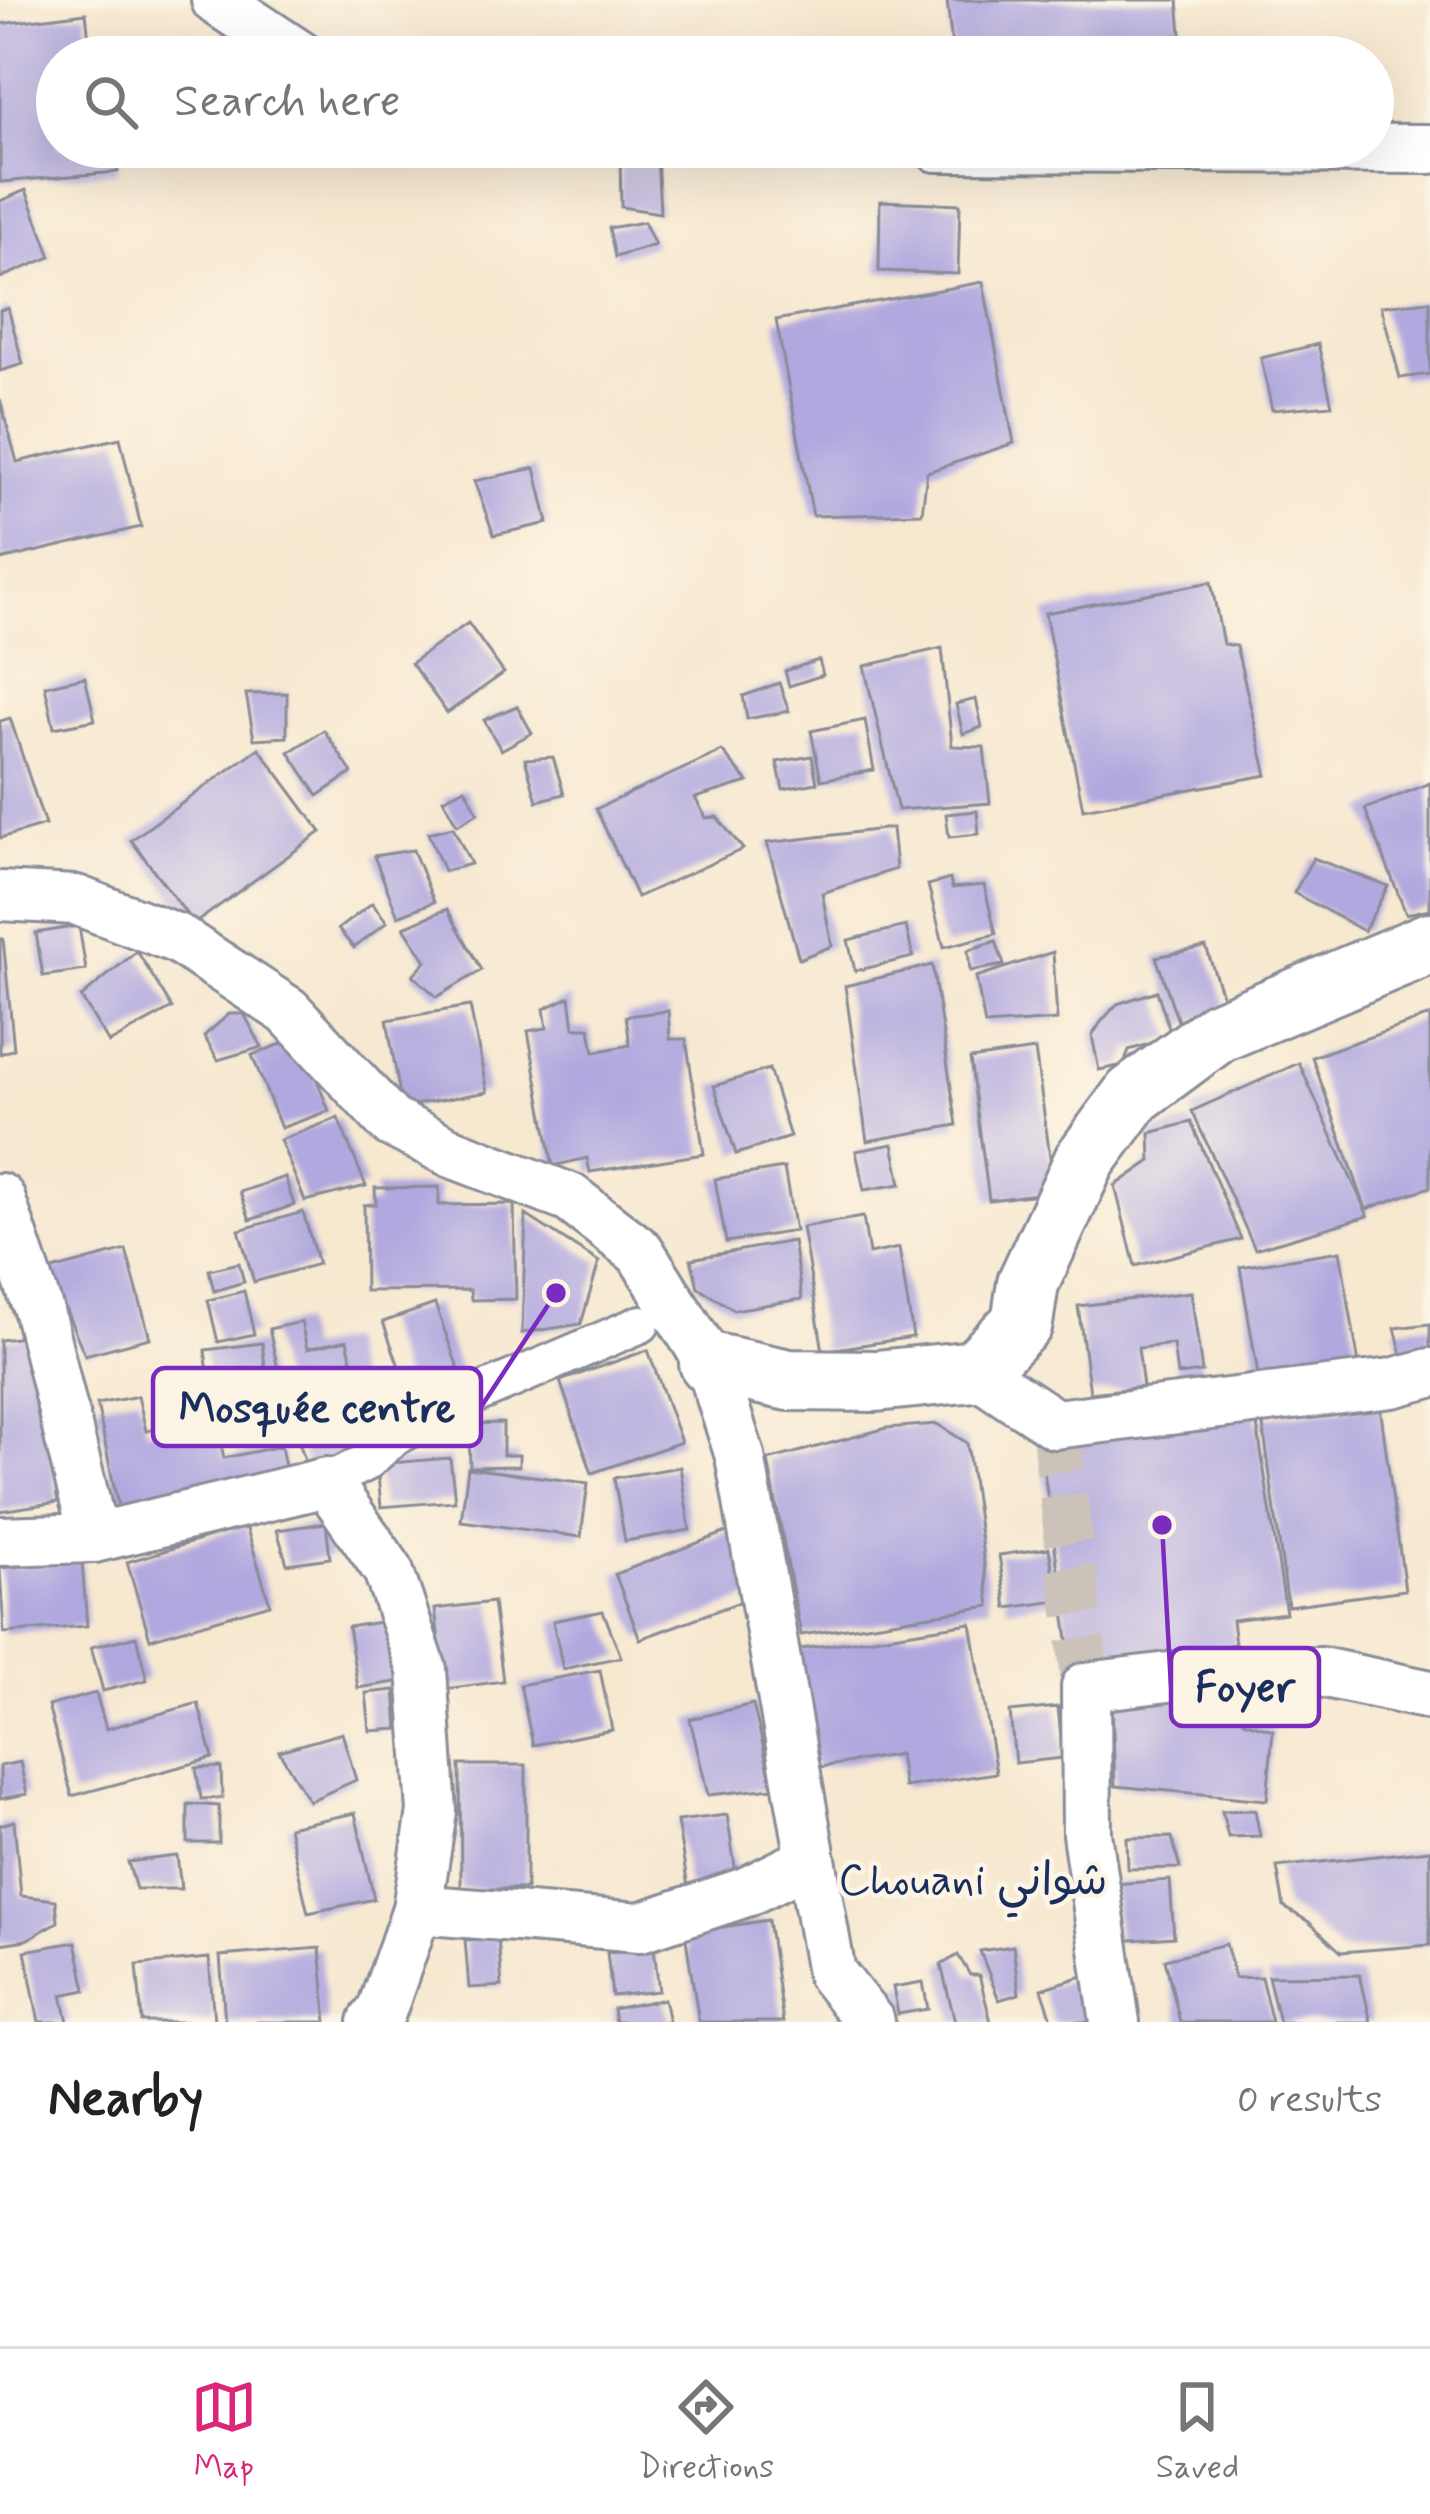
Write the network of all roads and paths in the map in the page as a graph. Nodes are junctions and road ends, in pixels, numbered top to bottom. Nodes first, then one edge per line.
1 (216, 0) edge
2 (270, 36) edge
3 (1394, 149) edge
4 (1430, 149) edge
5 (0, 896) edge
6 (1430, 943) edge
7 (0, 1198) edge
8 (641, 1324) dead end
9 (710, 1363) junction
10 (975, 1371) junction
11 (1430, 1373) edge
12 (327, 1482) junction
13 (94, 1538) junction
14 (0, 1541) edge
15 (1430, 1695) edge
16 (811, 1860) junction
17 (417, 1910) junction
18 (373, 2022) edge
19 (870, 2022) edge
20 (1115, 2022) edge

1 - 2 street
3 - 4 street
5 - 9 street
6 - 10 street
7 - 13 street
8 - 12 street
9 - 10 street
9 - 16 street
10 - 11 street
12 - 13 street
12 - 17 street
13 - 14 street
15 - 20 street
16 - 17 street
16 - 19 street
17 - 18 street

